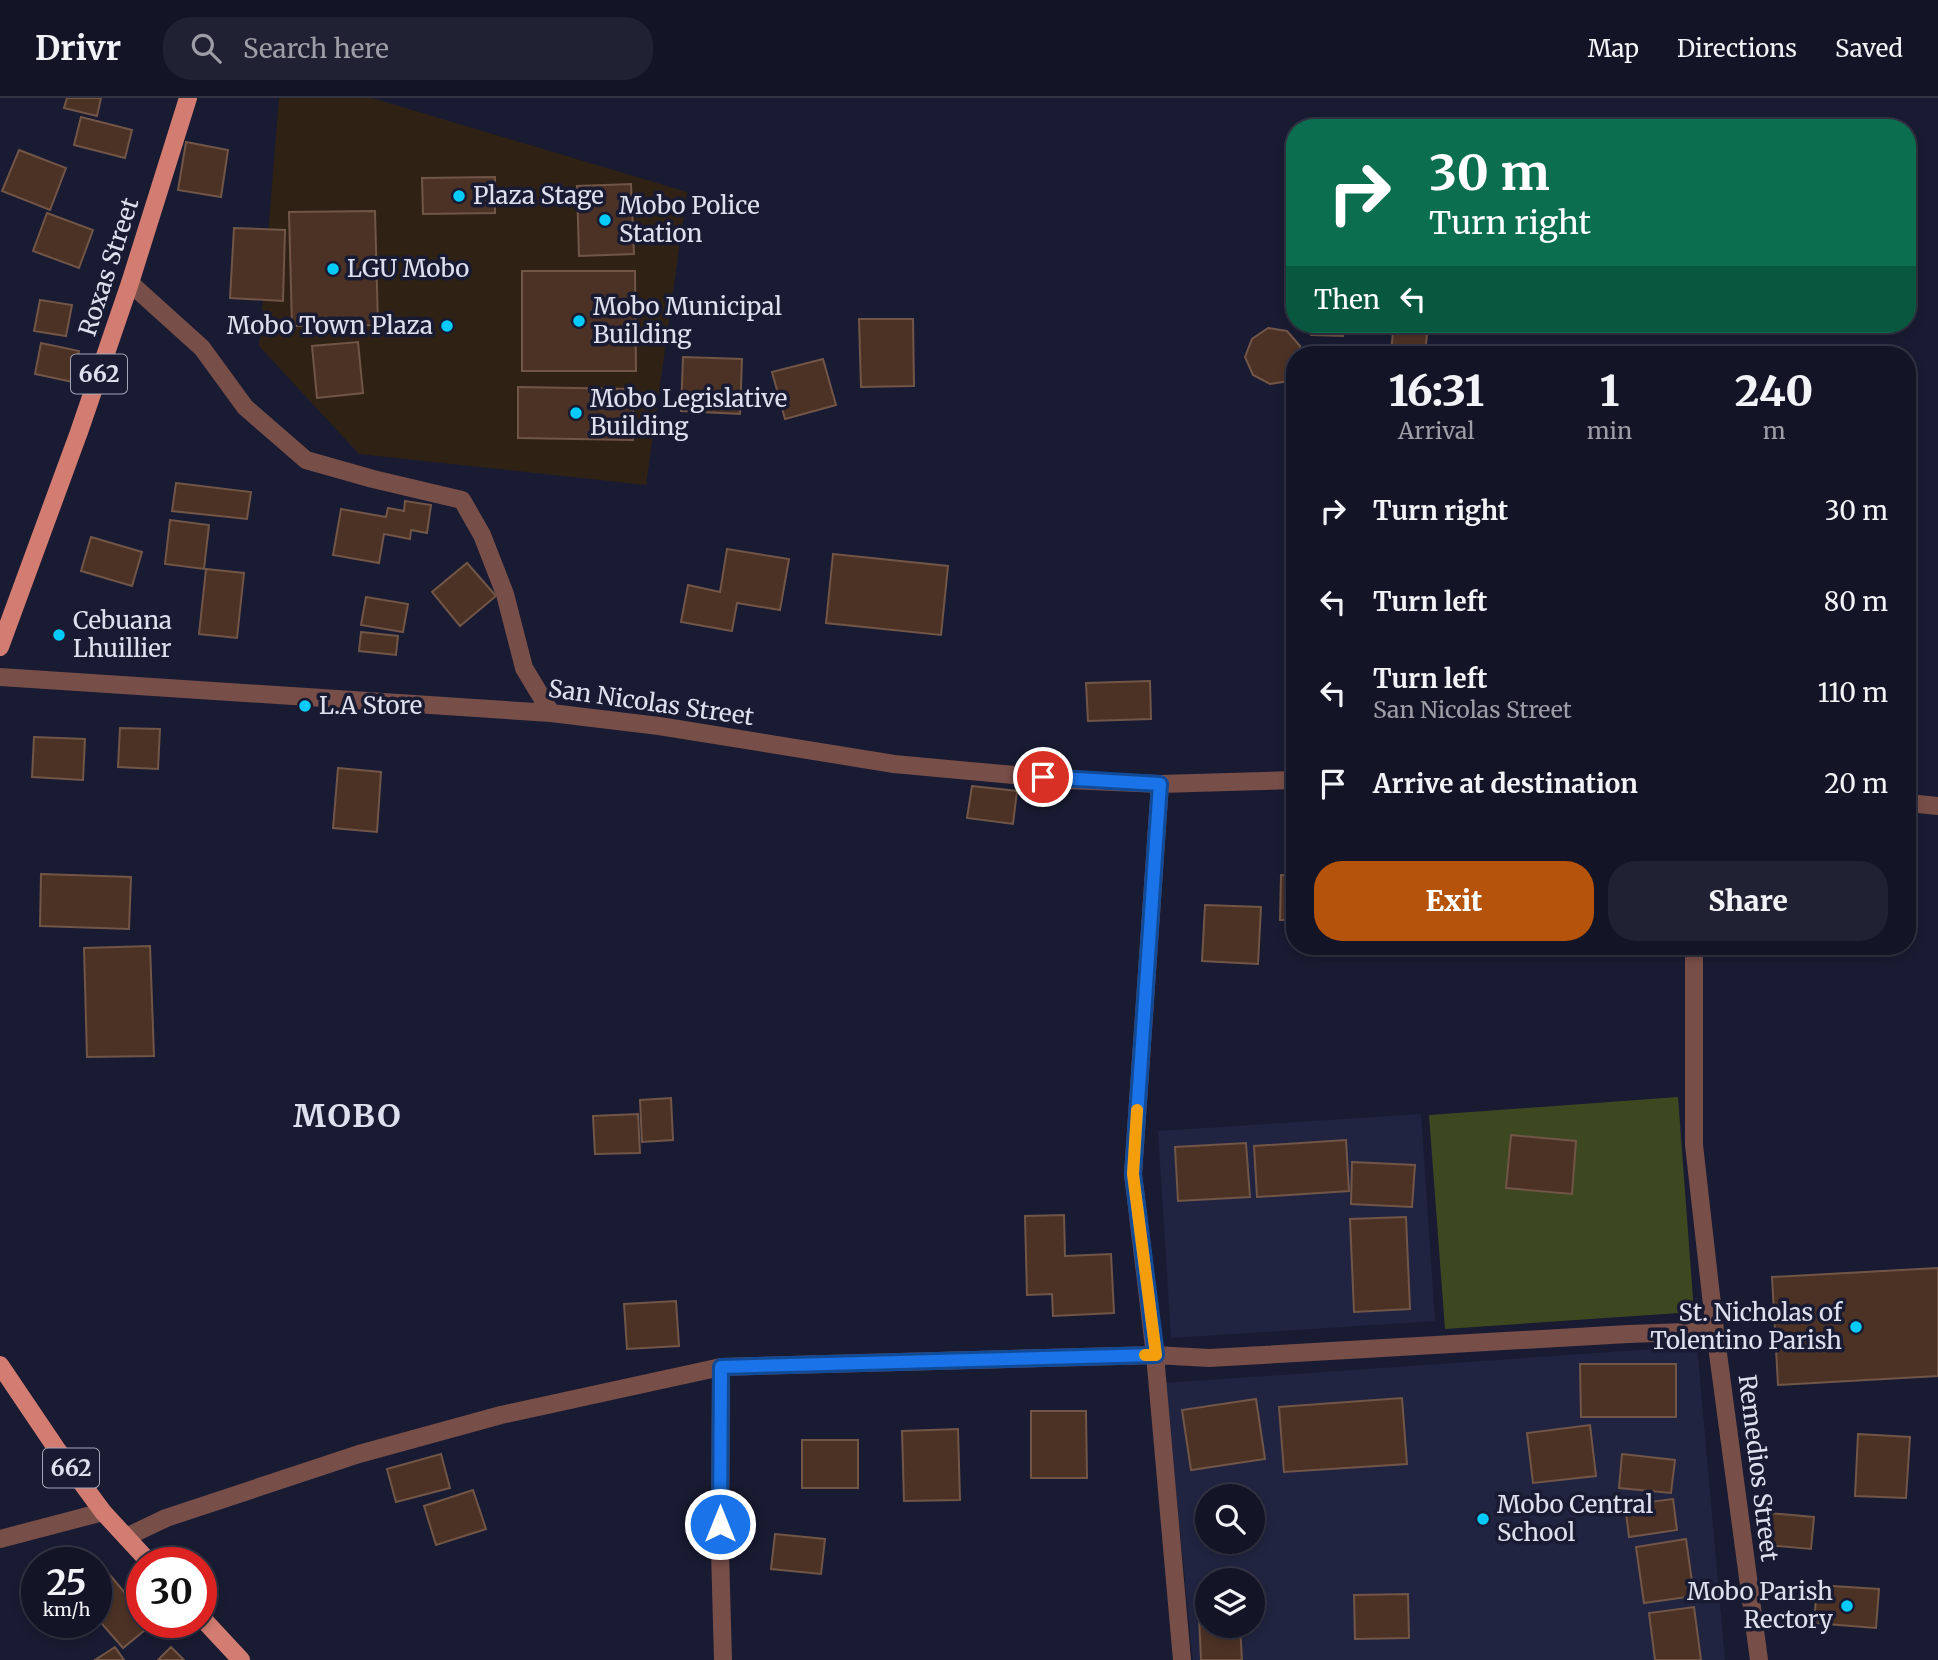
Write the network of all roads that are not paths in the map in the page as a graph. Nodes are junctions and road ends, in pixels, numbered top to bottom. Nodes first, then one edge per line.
1 (188, 98) edge
2 (130, 283) junction
3 (0, 647) edge
4 (0, 677) edge
5 (551, 713) junction
6 (1286, 780) edge
7 (1160, 784) junction
8 (1916, 804) edge
9 (1938, 806) edge
10 (1694, 955) edge
11 (1715, 1331) junction
12 (1156, 1355) junction
13 (0, 1366) edge
14 (721, 1367) junction
15 (103, 1512) junction
16 (126, 1537) junction
17 (0, 1539) edge
18 (135, 1547) edge
19 (217, 1634) edge
20 (241, 1660) edge
21 (723, 1660) edge
22 (1182, 1660) edge
23 (1759, 1660) edge

1 - 2 main road, Roxas Street / 662
2 - 3 main road, Roxas Street / 662
2 - 5 street
4 - 5 street, San Nicolas Street
5 - 7 street, San Nicolas Street
6 - 7 street, San Nicolas Street
7 - 12 street
8 - 9 street
10 - 11 street, Remedios Street
11 - 12 street
11 - 23 street, Remedios Street
12 - 14 street
12 - 22 street
13 - 15 main road, 662
14 - 16 street
14 - 21 street
15 - 16 main road, 662
15 - 17 street
16 - 18 main road, 662
19 - 20 main road

